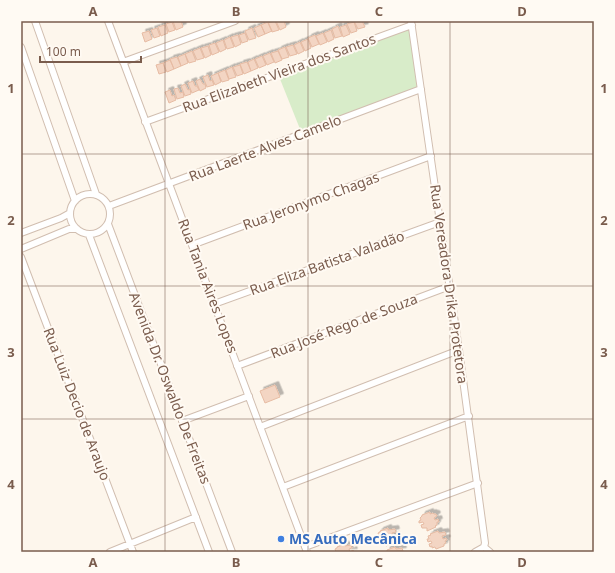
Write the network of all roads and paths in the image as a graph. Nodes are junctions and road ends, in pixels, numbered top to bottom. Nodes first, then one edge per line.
1 (35, 21) edge
2 (108, 21) edge
3 (235, 21) edge
4 (412, 23) edge
5 (21, 47) edge
6 (123, 62) junction
7 (421, 89) junction
8 (145, 122) junction
9 (431, 156) junction
10 (169, 184) junction
11 (96, 194) junction
12 (75, 200) junction
13 (109, 206) junction
14 (70, 213) junction
15 (440, 222) junction
16 (108, 224) junction
17 (77, 229) junction
18 (21, 233) edge
19 (89, 235) junction
20 (192, 245) junction
21 (21, 249) edge
22 (21, 256) edge
23 (450, 286) junction
24 (214, 304) junction
25 (459, 350) junction
26 (238, 366) junction
27 (248, 396) junction
28 (468, 416) junction
29 (182, 421) junction
30 (260, 427) junction
31 (478, 483) junction
32 (283, 488) junction
33 (196, 517) junction
34 (130, 544) junction
35 (484, 547) junction
36 (306, 549) edge
37 (110, 552) edge
38 (133, 552) edge
39 (209, 552) edge
40 (232, 552) edge
41 (475, 552) edge
42 (490, 552) edge

1 - 11 street
2 - 6 street, Rua Tania Aires Lopes
3 - 6 street
4 - 7 street, Rua Vereadora Drika Protetora
4 - 8 street, Rua Elizabeth Vieira dos Santos
5 - 12 street
6 - 8 street, Rua Tania Aires Lopes
7 - 9 street, Rua Vereadora Drika Protetora
7 - 10 street, Rua Laerte Alves Camelo
8 - 10 street, Rua Tania Aires Lopes
9 - 15 street, Rua Vereadora Drika Protetora
9 - 20 street, Rua Jeronymo Chagas
10 - 13 street, Rua Laerte Alves Camelo
10 - 20 street, Rua Tania Aires Lopes
11 - 12 street
11 - 13 street
12 - 14 street
13 - 16 street
14 - 17 street
14 - 18 street
15 - 23 street, Rua Vereadora Drika Protetora
15 - 24 street, Rua Eliza Batista Valadão
16 - 19 street
16 - 29 street, Avenida Dr. Oswaldo De Freitas
17 - 19 street
17 - 21 street
19 - 33 street, Avenida Dr. Oswaldo De Freitas
20 - 24 street, Rua Tania Aires Lopes
22 - 34 street, Rua Luiz Decio de Araujo
23 - 25 street, Rua Vereadora Drika Protetora
23 - 26 street, Rua José Rego de Souza
24 - 26 street, Rua Tania Aires Lopes
25 - 28 street, Rua Vereadora Drika Protetora
25 - 30 street
26 - 27 street, Rua Tania Aires Lopes
27 - 29 street
27 - 30 street, Rua Tania Aires Lopes
28 - 31 street, Rua Vereadora Drika Protetora
28 - 32 street
29 - 40 street, Avenida Dr. Oswaldo De Freitas
30 - 32 street, Rua Tania Aires Lopes
31 - 35 street, Rua Vereadora Drika Protetora
31 - 36 street
32 - 36 street, Rua Tania Aires Lopes
33 - 34 street
33 - 39 street, Avenida Dr. Oswaldo De Freitas
34 - 37 street
34 - 38 street, Rua Luiz Decio de Araujo
35 - 41 street
35 - 42 street

